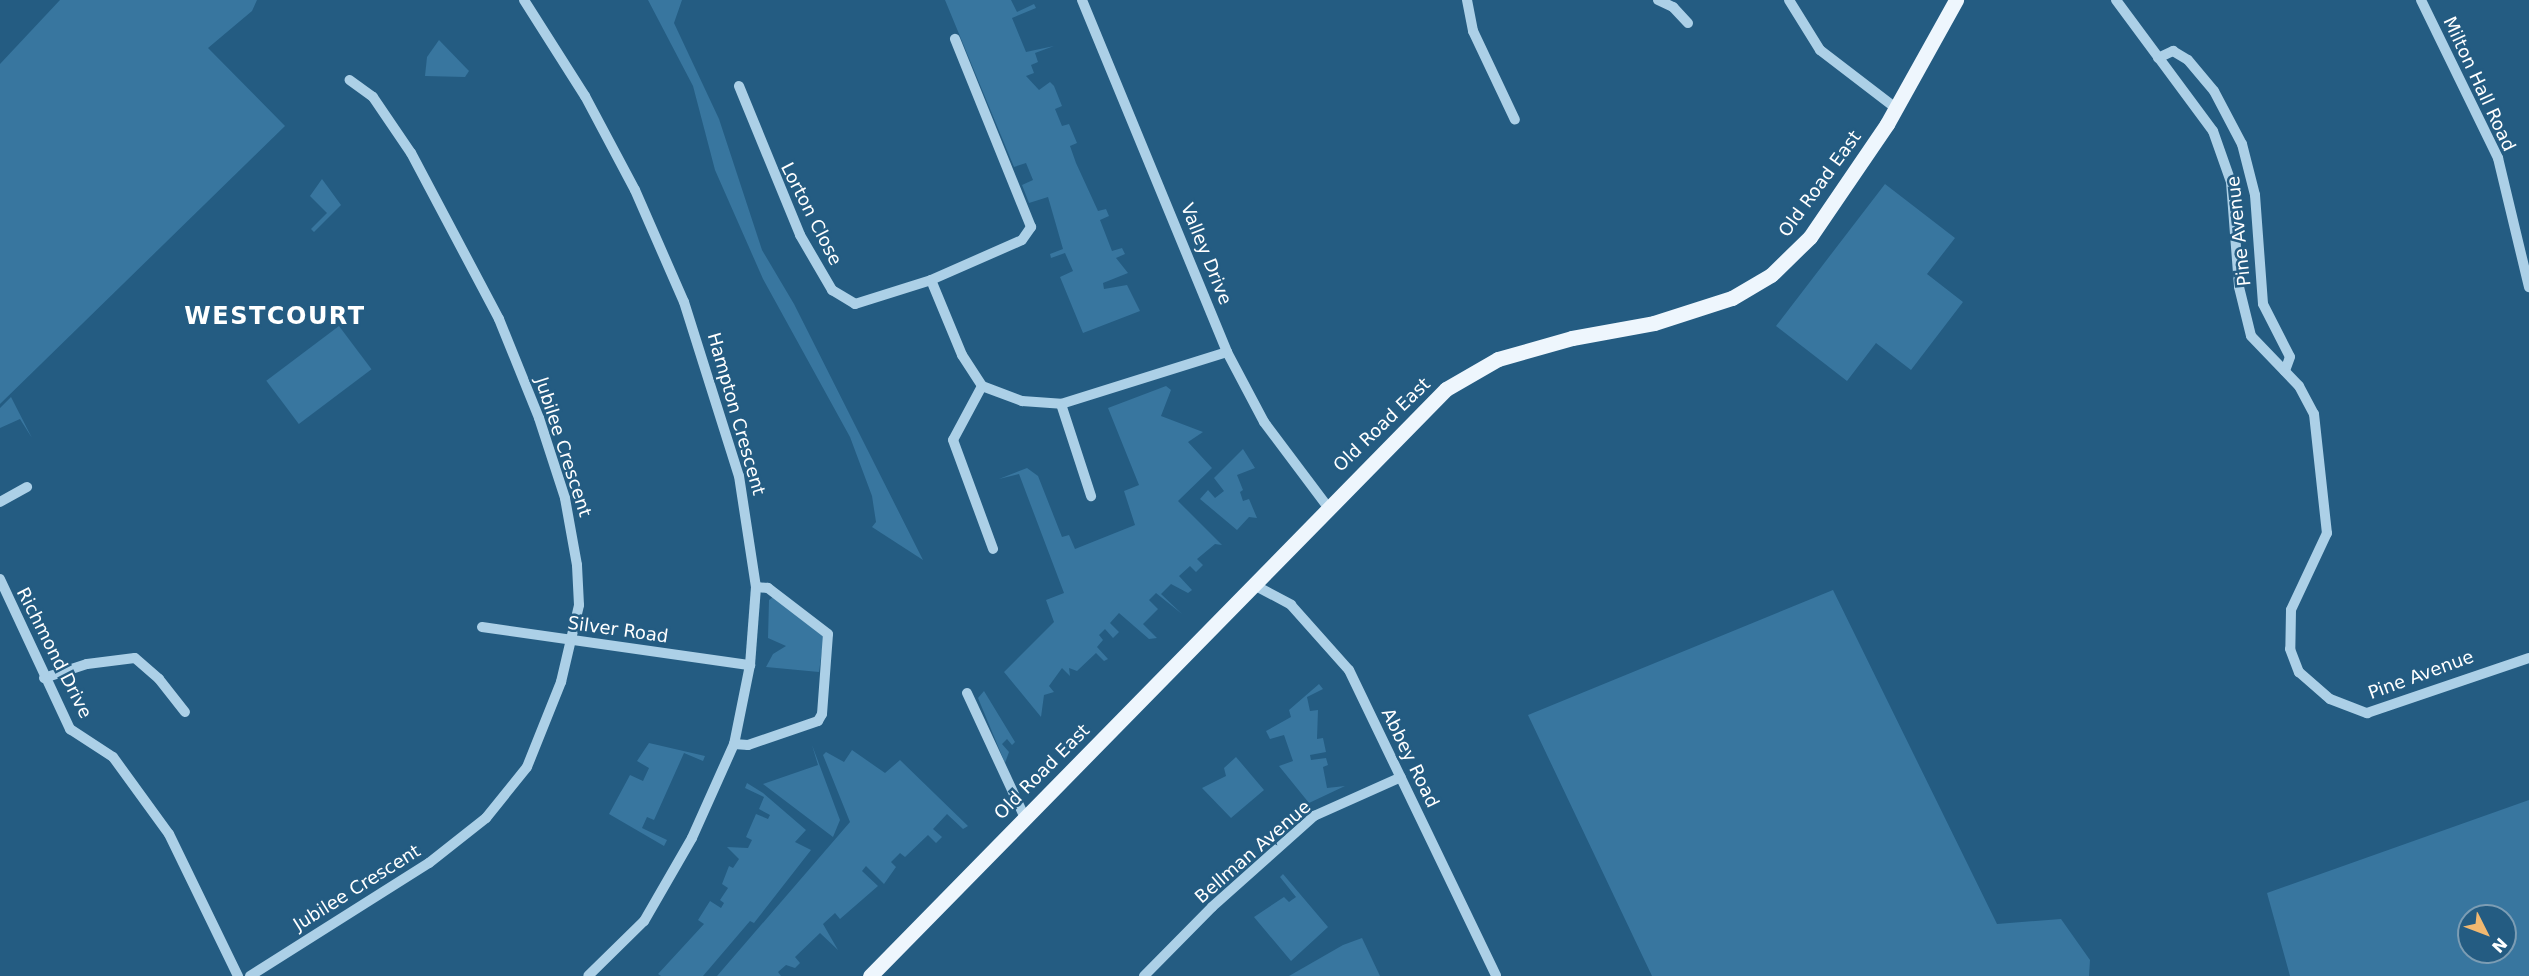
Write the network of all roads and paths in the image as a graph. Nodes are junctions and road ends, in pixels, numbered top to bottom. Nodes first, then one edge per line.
1 (524, 0) edge
2 (1082, 0) edge
3 (1467, 0) edge
4 (1658, 0) edge
5 (1790, 0) edge
6 (1956, 0) edge
7 (2116, 0) edge
8 (2421, 0) edge
9 (1688, 23) dead end
10 (955, 39) dead end
11 (2158, 58) junction
12 (350, 80) dead end
13 (739, 86) dead end
14 (1897, 109) junction
15 (1515, 120) dead end
16 (931, 280) junction
17 (2529, 287) edge
18 (1227, 352) junction
19 (2285, 371) junction
20 (982, 386) junction
21 (1061, 404) junction
22 (27, 487) dead end
23 (1091, 496) dead end
24 (0, 502) edge
25 (1327, 506) junction
26 (993, 549) dead end
27 (0, 579) edge
28 (1256, 586) junction
29 (756, 587) junction
30 (482, 627) dead end
31 (572, 640) junction
32 (2529, 658) edge
33 (750, 665) junction
34 (44, 678) junction
35 (967, 693) dead end
36 (185, 712) dead end
37 (734, 744) junction
38 (1401, 777) junction
39 (1024, 816) junction
40 (238, 976) edge
41 (250, 976) edge
42 (588, 976) edge
43 (870, 976) edge
44 (1144, 976) edge
45 (1496, 976) edge

1 - 29 street, Hampton Crescent
2 - 18 street, Valley Drive
3 - 15 street
4 - 9 street
5 - 14 street
6 - 14 main road, Old Road East
7 - 11 street, Pine Avenue
8 - 17 street, Milton Hall Road
10 - 16 street, Lorton Close
11 - 19 street, Pine Avenue
11 - 19 street, Pine Avenue
12 - 31 street, Jubilee Crescent
13 - 16 street, Lorton Close
14 - 25 main road, Old Road East
16 - 20 street
18 - 21 street
18 - 25 street, Valley Drive
19 - 32 street, Pine Avenue
20 - 21 street
20 - 26 street
21 - 23 street
22 - 24 street
25 - 28 main road, Old Road East
27 - 34 street, Richmond Drive
28 - 38 street, Abbey Road
28 - 39 main road, Old Road East
29 - 33 street, Hampton Crescent
29 - 37 street
30 - 31 street, Silver Road
31 - 33 street, Silver Road
31 - 41 street, Jubilee Crescent
33 - 37 street, Hampton Crescent
34 - 36 street
34 - 40 street, Richmond Drive
35 - 39 street
37 - 42 street, Hampton Crescent
38 - 44 street, Bellman Avenue
38 - 45 street, Abbey Road
39 - 43 main road, Old Road East

